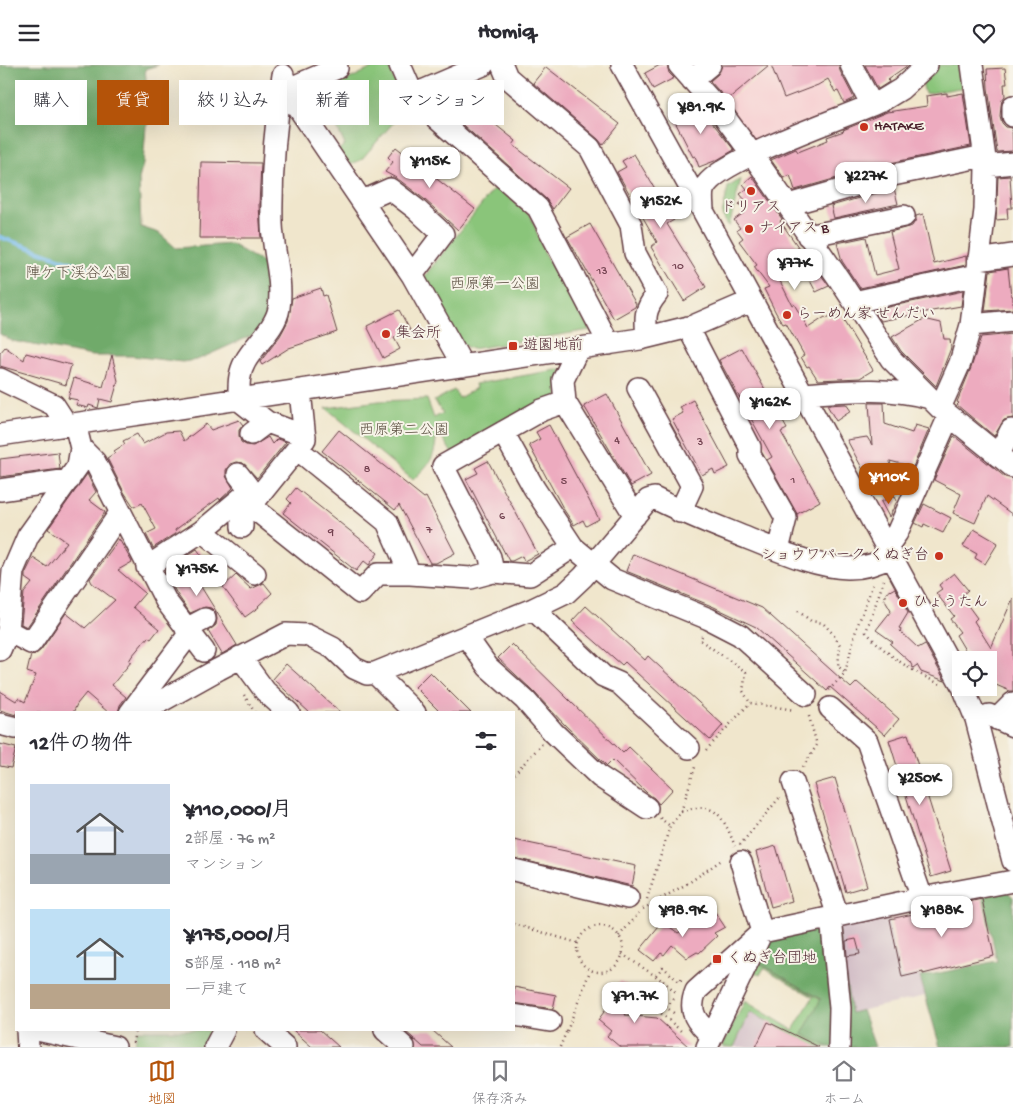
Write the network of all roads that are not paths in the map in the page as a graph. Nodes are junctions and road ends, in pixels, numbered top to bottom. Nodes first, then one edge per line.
1 (335, 65) edge
2 (400, 65) edge
3 (483, 65) edge
4 (502, 65) edge
5 (622, 65) edge
6 (710, 65) edge
7 (851, 65) edge
8 (927, 65) edge
9 (972, 65) edge
10 (685, 73) edge
11 (283, 77) edge
12 (406, 80) edge
13 (448, 80) edge
14 (872, 105) junction
15 (1013, 106) edge
16 (1013, 117) edge
17 (443, 125) edge
18 (752, 154) junction
19 (985, 161) junction
20 (1013, 163) edge
21 (363, 201) junction
22 (788, 205) junction
23 (703, 211) junction
24 (904, 216) dead end
25 (808, 236) junction
26 (1013, 255) edge
27 (978, 267) junction
28 (412, 275) junction
29 (751, 301) junction
30 (854, 302) junction
31 (1013, 321) edge
32 (971, 325) junction
33 (688, 327) junction
34 (647, 337) junction
35 (610, 344) junction
36 (578, 349) junction
37 (463, 366) junction
38 (0, 379) edge
39 (638, 388) dead end
40 (300, 391) junction
41 (802, 394) junction
42 (239, 400) junction
43 (565, 402) junction
44 (939, 407) junction
45 (71, 425) junction
46 (1013, 431) edge
47 (503, 432) junction
48 (0, 435) edge
49 (301, 442) junction
50 (81, 448) junction
51 (1006, 461) edge
52 (238, 473) dead end
53 (69, 480) junction
54 (0, 490) edge
55 (251, 500) junction
56 (680, 512) junction
57 (120, 513) junction
58 (635, 516) junction
59 (242, 527) dead end
60 (202, 531) junction
61 (573, 547) junction
62 (778, 550) junction
63 (889, 551) junction
64 (594, 565) junction
65 (147, 567) junction
66 (493, 572) junction
67 (255, 574) dead end
68 (410, 574) junction
69 (533, 609) junction
70 (193, 627) junction
71 (4, 628) edge
72 (466, 636) junction
73 (240, 657) junction
74 (212, 661) junction
75 (952, 668) edge
76 (374, 673) junction
77 (970, 696) edge
78 (1013, 703) edge
79 (131, 711) edge
80 (143, 711) edge
81 (287, 711) edge
82 (414, 711) edge
83 (995, 721) edge
84 (0, 725) edge
85 (15, 728) edge
86 (698, 753) road end
87 (793, 781) road end
88 (647, 808) dead end
89 (739, 856) road end
90 (1013, 861) edge
91 (515, 870) edge
92 (1013, 881) edge
93 (922, 897) junction
94 (636, 903) road end
95 (835, 916) junction
96 (762, 932) junction
97 (515, 1015) edge
98 (558, 1026) road end
99 (28, 1031) edge
100 (42, 1031) edge
101 (223, 1031) edge
102 (267, 1031) edge
103 (709, 1042) edge
104 (28, 1047) edge
105 (115, 1047) edge
106 (215, 1047) edge
107 (285, 1047) edge
108 (839, 1047) edge

1 - 11 street
2 - 12 street
3 - 13 street
4 - 34 street
5 - 23 street
6 - 10 street
7 - 14 street
8 - 14 street
9 - 19 street
10 - 18 street
11 - 21 street
11 - 42 street
14 - 18 street
15 - 16 street
17 - 35 street
18 - 22 street
18 - 23 street
19 - 20 street
19 - 22 street
19 - 27 street
21 - 28 street
21 - 28 street
22 - 25 street
23 - 29 street
24 - 25 street
25 - 30 street
26 - 27 street
27 - 30 street
27 - 32 street
28 - 37 street
29 - 33 street
29 - 41 street
30 - 44 street
31 - 32 street
32 - 44 street
33 - 34 street
33 - 62 street
34 - 35 street
35 - 36 street
36 - 37 street
36 - 43 street
37 - 40 street
38 - 45 street
39 - 56 street
40 - 42 street
40 - 49 street
41 - 44 street
41 - 63 street
42 - 45 street
42 - 49 street
43 - 47 street
43 - 58 street
44 - 51 street
44 - 63 street
45 - 48 street
45 - 50 street
46 - 51 street
47 - 61 street
47 - 66 street
49 - 55 street
49 - 68 street
50 - 53 street
50 - 57 street
52 - 55 street
53 - 54 street
53 - 71 street
55 - 59 street
55 - 60 street
55 - 68 street
56 - 58 street
56 - 62 street
57 - 65 street
57 - 71 street
58 - 64 street
60 - 65 street
60 - 67 street
61 - 64 street
61 - 66 street
62 - 63 street
63 - 75 street
64 - 69 street
64 - 93 street
65 - 70 street
66 - 68 street
69 - 72 street
69 - 86 street
70 - 74 street
70 - 79 street
72 - 76 street
72 - 88 street
73 - 74 street
73 - 76 street
73 - 81 street
74 - 80 street
76 - 82 street
77 - 83 street
78 - 83 street
83 - 90 street
84 - 85 street
87 - 95 street
89 - 96 street
91 - 94 street
92 - 93 street
93 - 95 street
95 - 96 street
95 - 108 street
96 - 103 street
96 - 103 street
97 - 98 street
99 - 104 street
100 - 105 street
101 - 106 street
102 - 107 street

